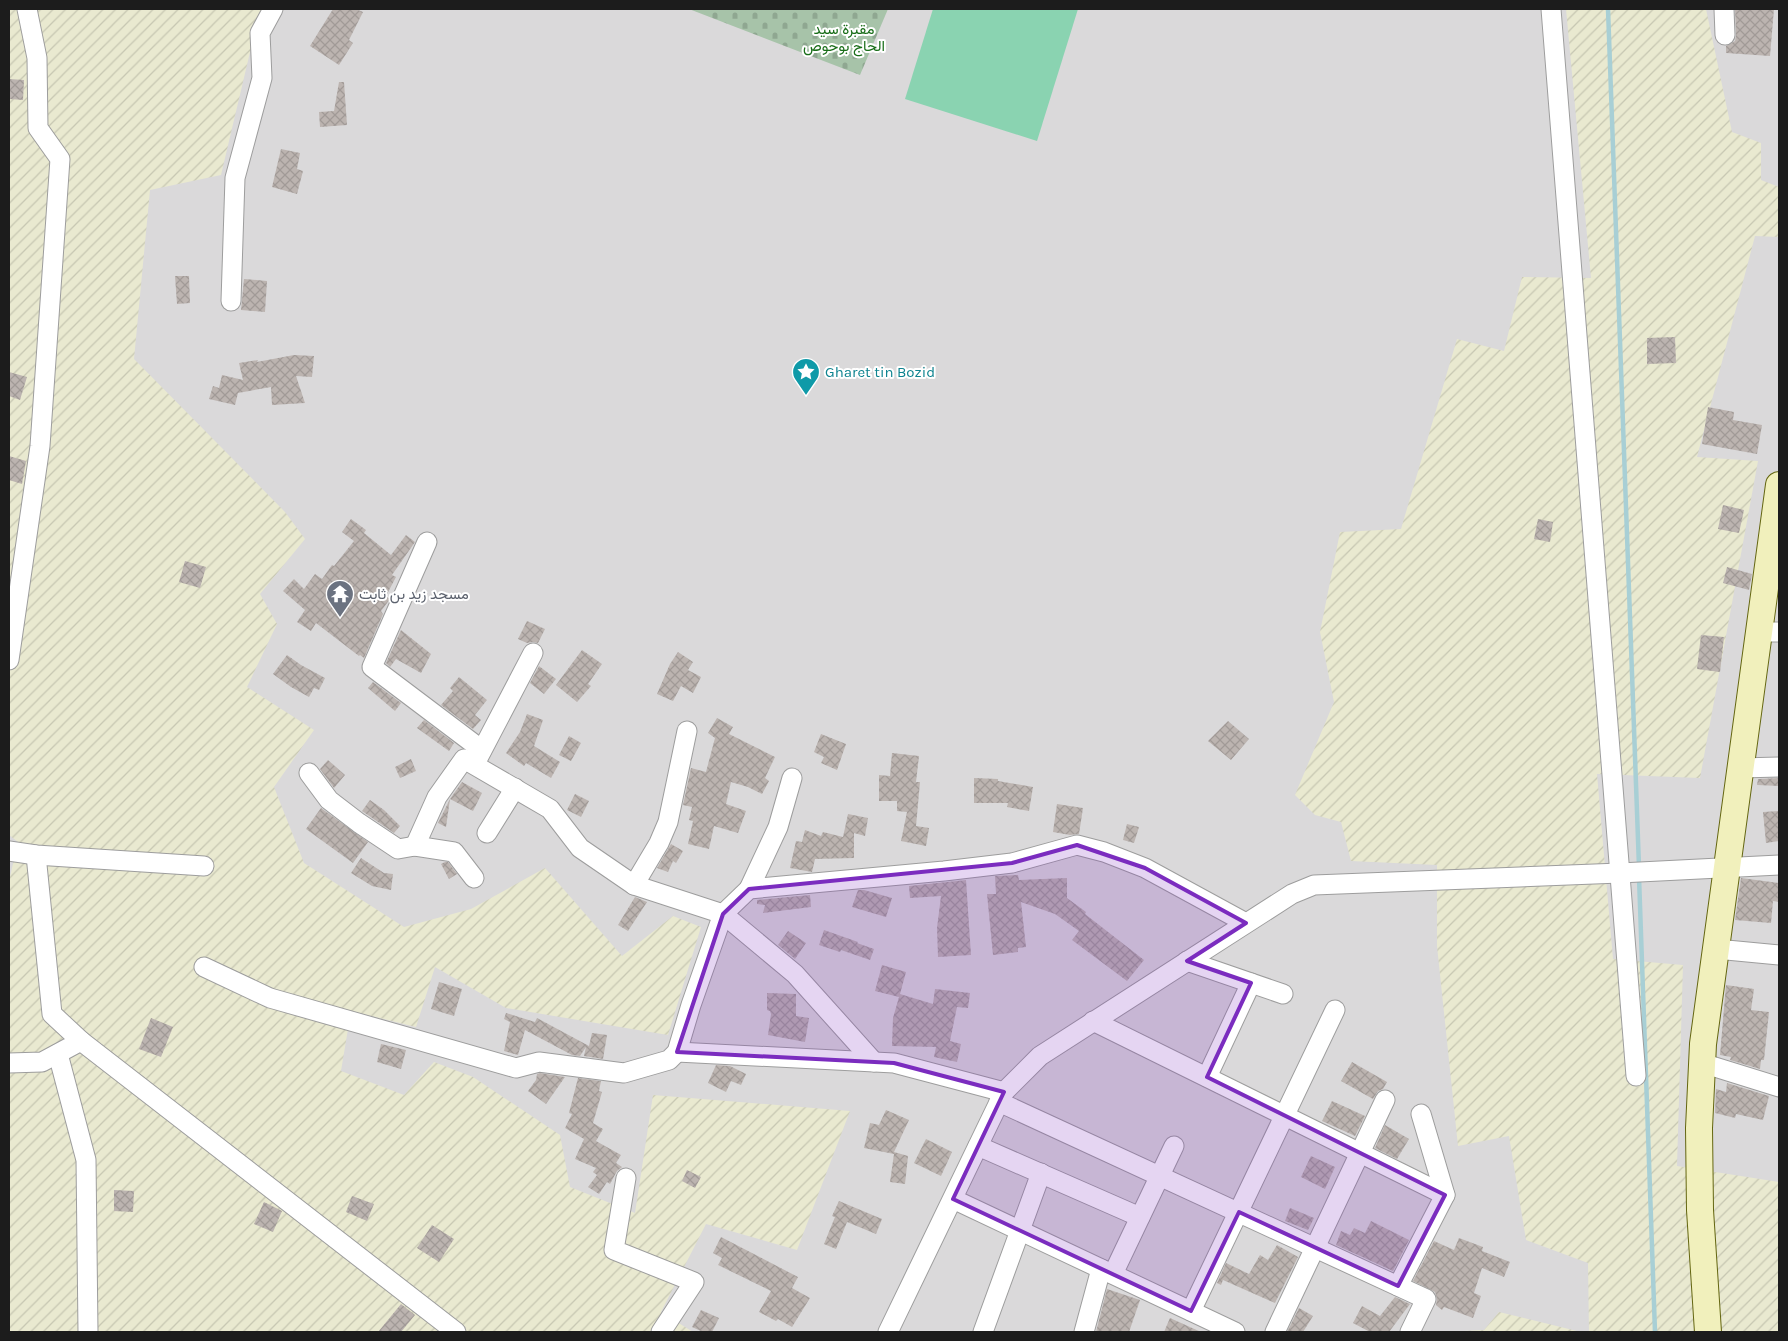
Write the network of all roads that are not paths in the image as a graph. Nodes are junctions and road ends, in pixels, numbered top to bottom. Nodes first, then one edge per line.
1 (28, 9) edge
2 (273, 9) edge
3 (1551, 9) edge
4 (1724, 9) edge
5 (1725, 34) dead end
6 (230, 301) dead end
7 (1779, 484) edge
8 (428, 542) dead end
9 (1769, 632) edge
10 (533, 653) dead end
11 (9, 660) edge
12 (687, 732) dead end
13 (478, 757) junction
14 (1779, 767) edge
15 (1740, 768) junction
16 (309, 773) dead end
17 (792, 778) dead end
18 (514, 788) junction
19 (487, 833) dead end
20 (415, 846) junction
21 (9, 851) edge
22 (36, 855) junction
23 (1779, 865) edge
24 (204, 866) dead end
25 (1727, 868) junction
26 (1620, 874) junction
27 (474, 878) dead end
28 (634, 885) junction
29 (749, 889) junction
30 (723, 914) junction
31 (1246, 923) junction
32 (1716, 949) junction
33 (1779, 955) edge
34 (1187, 961) junction
35 (204, 967) dead end
36 (1251, 983) junction
37 (1283, 994) dead end
38 (1336, 1010) dead end
39 (1093, 1021) junction
40 (81, 1041) junction
41 (677, 1052) junction
42 (58, 1054) junction
43 (874, 1062) junction
44 (9, 1063) edge
45 (1702, 1063) junction
46 (1636, 1076) dead end
47 (1207, 1077) junction
48 (1779, 1087) edge
49 (1002, 1097) junction
50 (1385, 1100) dead end
51 (1421, 1114) dead end
52 (1285, 1116) junction
53 (978, 1146) junction
54 (1174, 1146) dead end
55 (1360, 1153) junction
56 (1040, 1173) junction
57 (1160, 1176) junction
58 (626, 1178) dead end
59 (1445, 1195) junction
60 (953, 1199) junction
61 (1239, 1212) junction
62 (1140, 1217) junction
63 (1020, 1230) junction
64 (1315, 1248) junction
65 (1107, 1271) junction
66 (1398, 1286) junction
67 (1191, 1312) junction
68 (88, 1332) edge
69 (456, 1332) edge
70 (661, 1332) edge
71 (888, 1332) edge
72 (984, 1332) edge
73 (1084, 1332) edge
74 (1235, 1332) edge
75 (1275, 1332) edge
76 (1410, 1332) edge
77 (1708, 1332) edge

1 - 11 street
2 - 6 street
3 - 26 street
4 - 5 street
7 - 9 street
8 - 13 street
9 - 15 street
10 - 13 street
12 - 28 street
13 - 18 street
13 - 20 street
14 - 15 street
15 - 25 street
16 - 20 street
17 - 29 street
18 - 19 street
18 - 28 street
20 - 27 street
21 - 22 street
22 - 24 street
22 - 40 street
23 - 25 street
25 - 26 street
25 - 32 street
26 - 31 street
26 - 46 street
28 - 30 street
29 - 30 street
29 - 31 street
30 - 41 street
30 - 43 street
31 - 34 street
32 - 33 street
32 - 45 street
34 - 36 street
34 - 39 street
35 - 41 street
36 - 37 street
36 - 47 street
38 - 52 street
39 - 47 street
39 - 49 street
40 - 42 street
40 - 69 street
41 - 43 street
42 - 44 street
42 - 68 street
43 - 49 street
45 - 48 street
45 - 77 street
47 - 52 street
49 - 53 street
49 - 57 street
50 - 55 street
51 - 59 street
52 - 55 street
52 - 61 street
53 - 56 street
53 - 60 street
54 - 57 street
55 - 59 street
55 - 64 street
56 - 62 street
56 - 63 street
57 - 61 street
57 - 62 street
58 - 70 street
59 - 66 street
60 - 63 street
60 - 71 street
61 - 64 street
61 - 67 street
62 - 65 street
63 - 65 street
63 - 72 street
64 - 66 street
64 - 75 street
65 - 67 street
65 - 73 street
66 - 76 street
67 - 74 street

